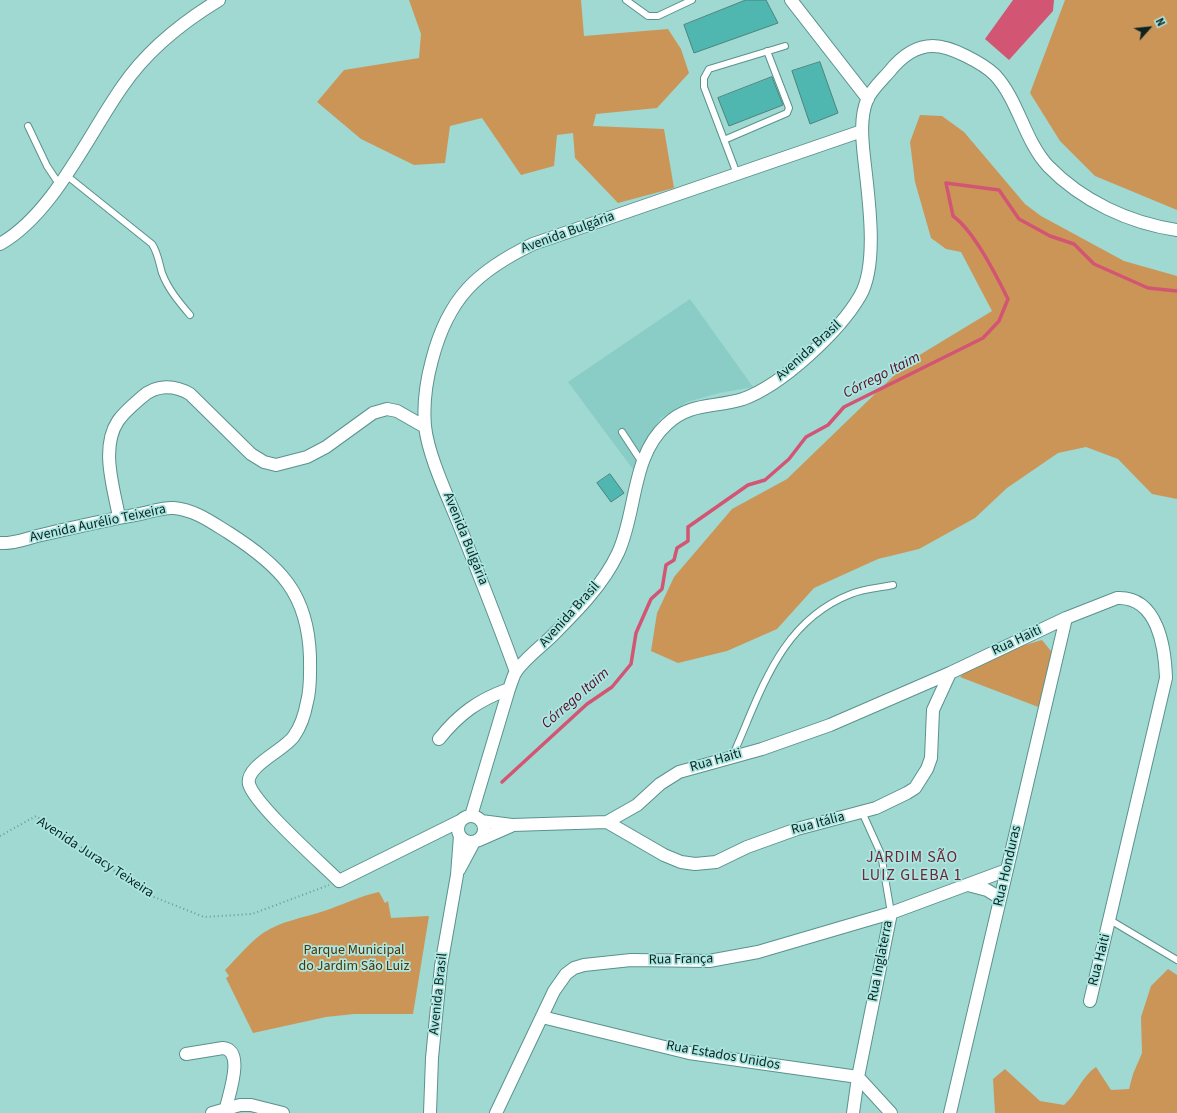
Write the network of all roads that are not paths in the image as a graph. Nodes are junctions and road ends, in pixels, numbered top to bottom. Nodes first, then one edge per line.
1 (219, 0) edge
2 (626, 0) edge
3 (692, 0) edge
4 (791, 0) edge
5 (786, 46) dead end
6 (767, 51) junction
7 (868, 99) junction
8 (28, 126) dead end
9 (862, 131) junction
10 (724, 140) junction
11 (737, 174) junction
12 (62, 180) junction
13 (1177, 230) edge
14 (0, 244) edge
15 (190, 315) dead end
16 (426, 427) junction
17 (622, 432) dead end
18 (643, 464) junction
19 (119, 518) junction
20 (0, 543) edge
21 (893, 585) dead end
22 (1066, 618) junction
23 (516, 672) junction
24 (950, 673) junction
25 (509, 689) junction
26 (439, 739) dead end
27 (732, 757) junction
28 (862, 812) junction
29 (476, 818) junction
30 (460, 821) junction
31 (607, 822) junction
32 (512, 825) junction
33 (460, 836) junction
34 (476, 841) junction
35 (1007, 870) junction
36 (457, 875) junction
37 (968, 885) junction
38 (1000, 898) junction
39 (891, 913) junction
40 (1110, 920) junction
41 (1177, 960) edge
42 (1090, 1001) dead end
43 (542, 1017) junction
44 (186, 1054) dead end
45 (858, 1077) junction
46 (226, 1108) junction
47 (212, 1113) edge
48 (283, 1113) edge
49 (430, 1113) edge
50 (496, 1113) edge
51 (853, 1113) edge
52 (891, 1113) edge
53 (950, 1113) edge

1 - 12 street
2 - 3 lane
4 - 7 street
5 - 6 lane
6 - 10 lane
6 - 10 lane
7 - 9 street, Avenida Brasil
7 - 13 street, Avenida Brasil
8 - 12 lane
9 - 11 street, Avenida Bulgária
9 - 18 street, Avenida Brasil
10 - 11 lane
11 - 16 street, Avenida Bulgária
12 - 14 street
12 - 15 lane
16 - 19 street
16 - 23 street, Avenida Bulgária
17 - 18 lane
18 - 23 street, Avenida Brasil
19 - 20 street, Avenida Aurélio Teixeira
19 - 30 street, Avenida Aurélio Teixeira
21 - 27 lane
22 - 24 street, Rua Haiti
22 - 35 street, Rua Honduras
22 - 40 street, Rua Haiti
23 - 25 street, Avenida Brasil
24 - 27 street, Rua Haiti
24 - 28 street, Rua Itália
25 - 26 street
25 - 29 street, Avenida Brasil
27 - 31 street, Rua Haiti
28 - 31 street, Rua Itália
28 - 39 lane, Rua Inglaterra
29 - 30 street
29 - 32 street, Rua Haiti
29 - 34 street
30 - 33 street
31 - 32 street, Rua Haiti
32 - 34 street, Rua Haiti
33 - 34 street
33 - 36 street, Avenida Brasil
34 - 36 street, Avenida Brasil
35 - 37 street, Rua França
35 - 38 street, Rua Honduras
36 - 49 street, Avenida Brasil
37 - 38 street
37 - 39 street, Rua França
38 - 53 street, Rua Honduras
39 - 43 street, Rua França
39 - 45 street, Rua Inglaterra
40 - 41 lane
40 - 42 street, Rua Haiti
43 - 45 street, Rua Estados Unidos
43 - 50 street, Rua França
44 - 46 street
45 - 51 street, Rua Inglaterra
45 - 52 street
46 - 47 street
46 - 48 street

